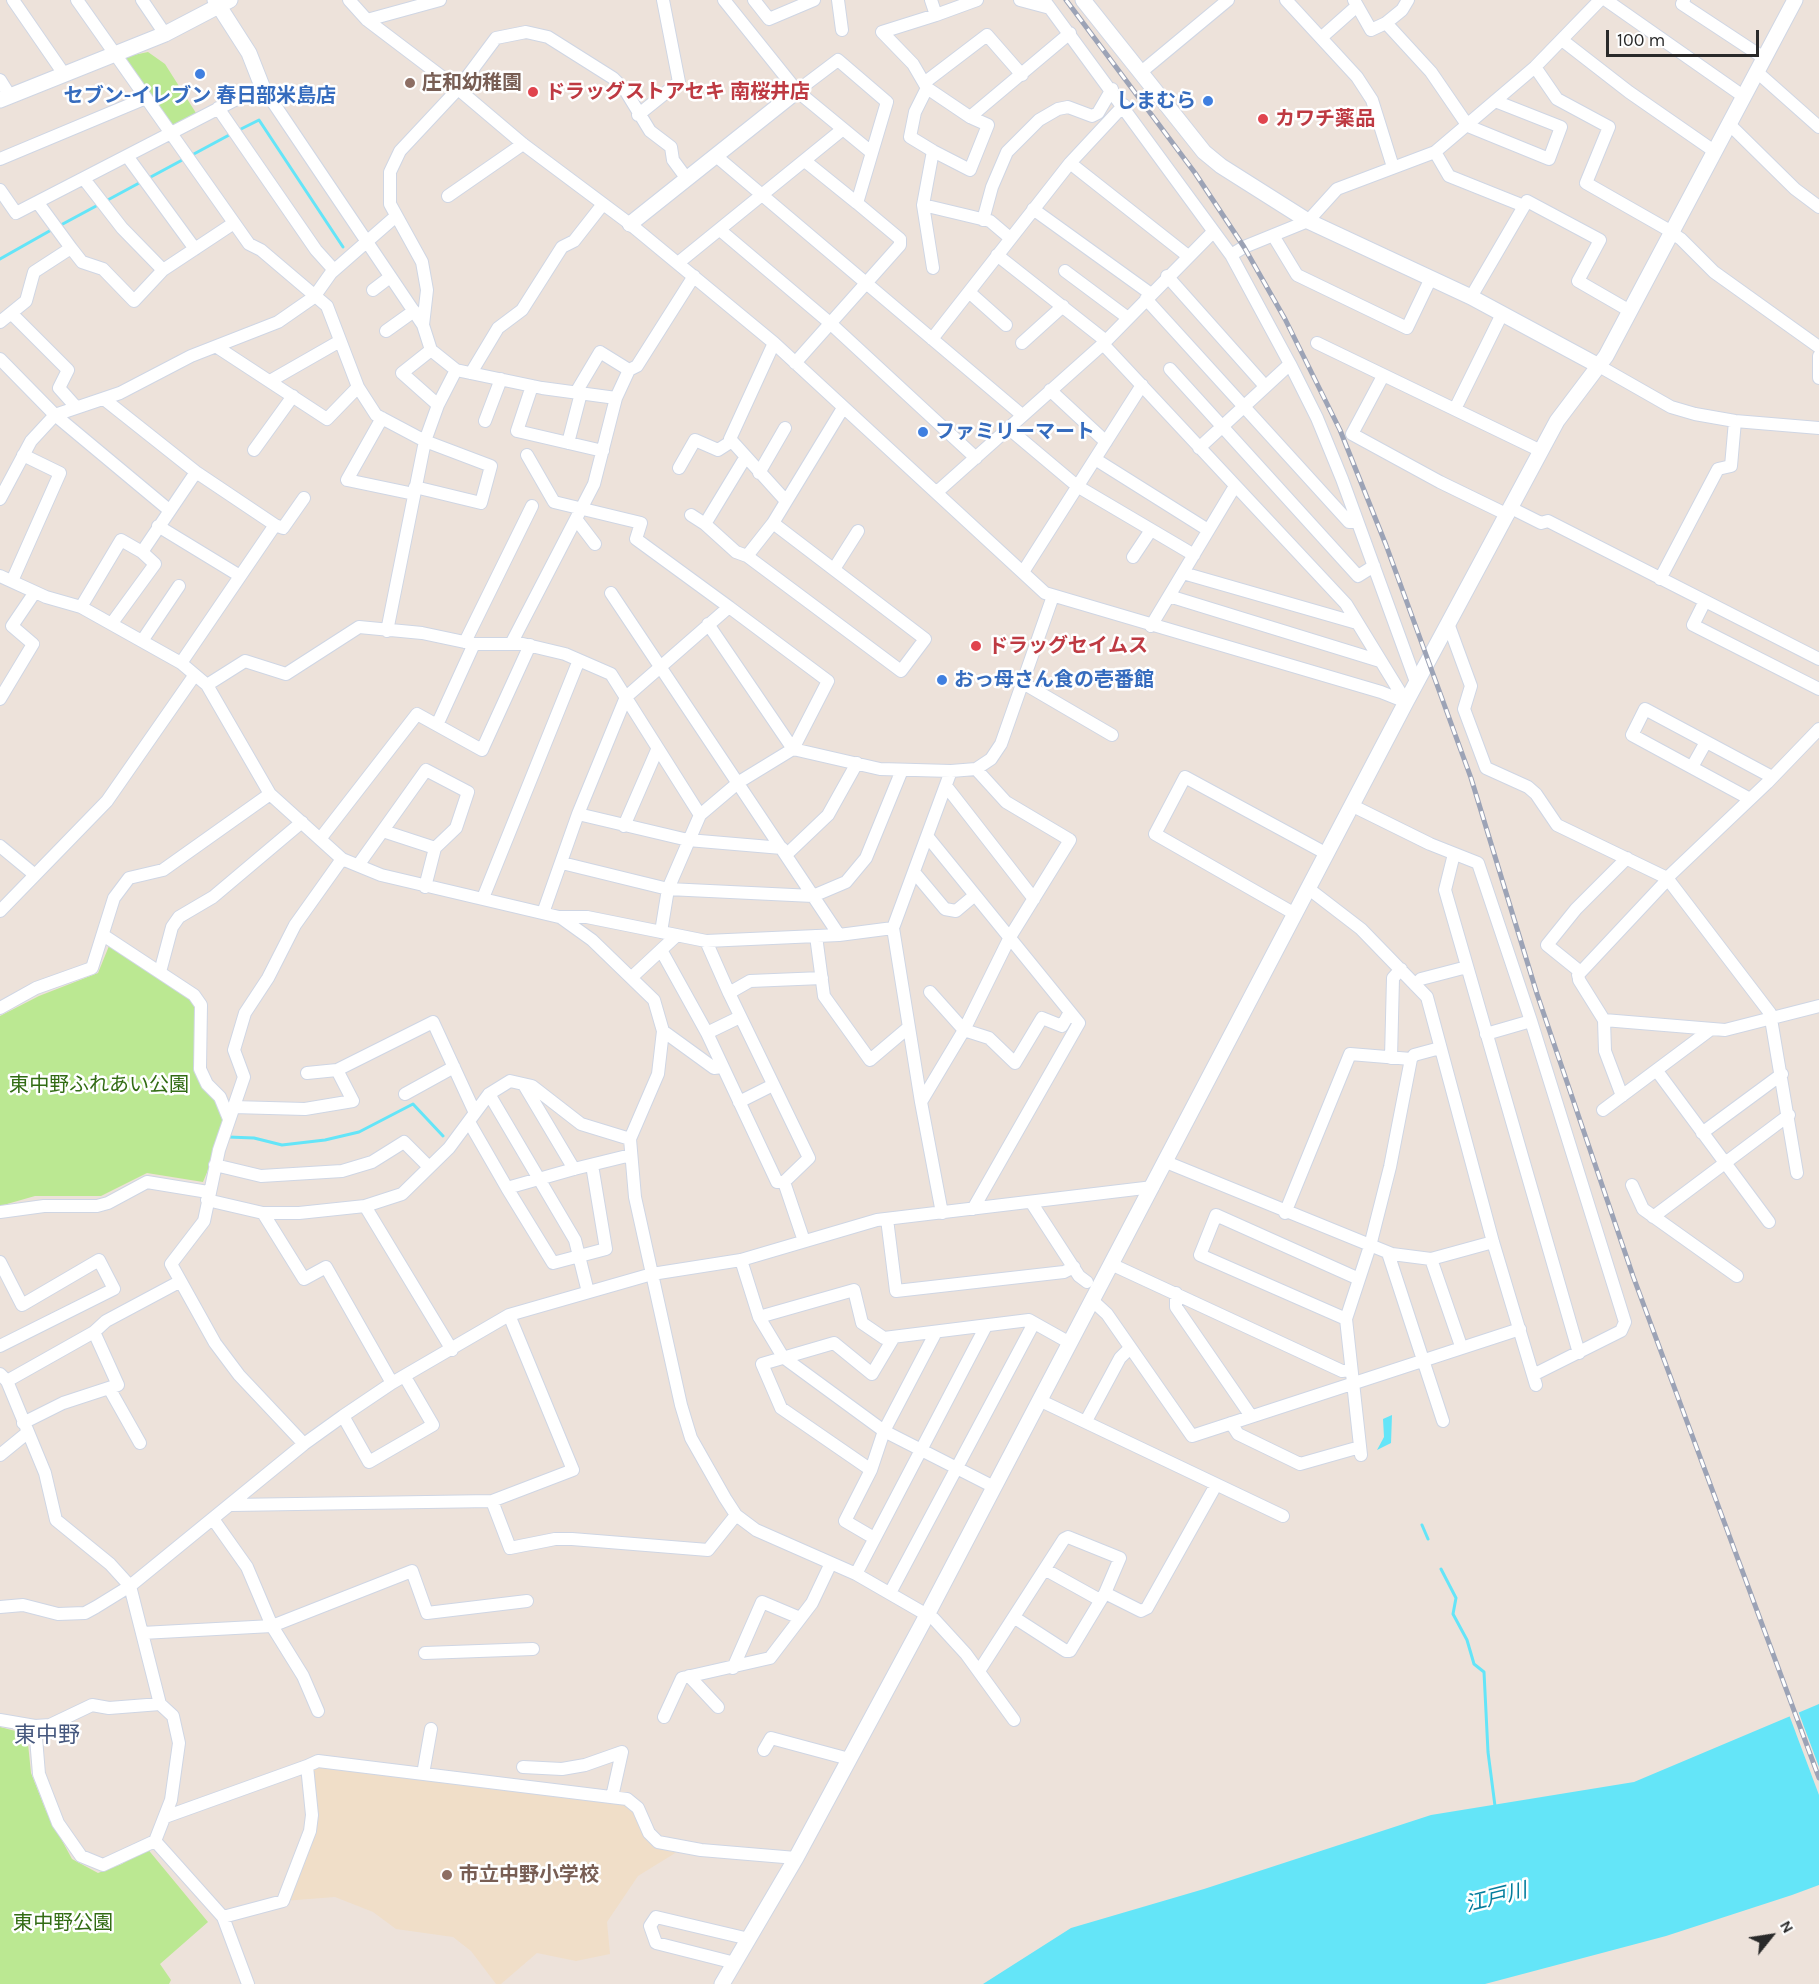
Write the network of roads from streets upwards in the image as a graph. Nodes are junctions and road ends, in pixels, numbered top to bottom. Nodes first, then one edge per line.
1 (13, 0) edge
2 (77, 0) edge
3 (142, 0) edge
4 (349, 0) edge
5 (440, 0) edge
6 (663, 0) edge
7 (724, 0) edge
8 (754, 0) edge
9 (838, 0) edge
10 (931, 0) edge
11 (977, 0) edge
12 (1020, 0) edge
13 (1083, 0) edge
14 (1228, 0) edge
15 (1286, 0) edge
16 (1408, 0) edge
17 (1600, 0) edge
18 (1606, 0) edge
19 (1684, 0) edge
20 (1796, 0) edge
21 (808, 1) edge
22 (222, 3) edge
23 (1356, 3) edge
24 (1047, 4) edge
25 (936, 15) junction
26 (367, 20) junction
27 (1386, 23) junction
28 (842, 30) dead end
29 (1070, 33) junction
30 (165, 34) junction
31 (1322, 37) junction
32 (1562, 40) junction
33 (113, 54) junction
34 (1760, 65) junction
35 (1535, 68) junction
36 (1140, 73) junction
37 (64, 74) junction
38 (1022, 75) junction
39 (0, 80) edge
40 (925, 85) junction
41 (262, 86) junction
42 (459, 89) junction
43 (1112, 89) junction
44 (798, 92) junction
45 (1743, 96) junction
46 (5, 98) edge
47 (146, 98) junction
48 (1496, 101) junction
49 (1124, 105) junction
50 (218, 108) junction
51 (638, 115) junction
52 (970, 117) junction
53 (1729, 124) junction
54 (1468, 126) junction
55 (1819, 127) edge
56 (843, 129) junction
57 (171, 132) junction
58 (523, 144) junction
59 (933, 151) junction
60 (1714, 151) junction
61 (871, 152) junction
62 (1435, 152) junction
63 (127, 156) junction
64 (716, 156) junction
65 (0, 159) edge
66 (805, 160) junction
67 (1070, 163) junction
68 (1393, 167) junction
69 (84, 179) junction
70 (687, 179) junction
71 (0, 190) edge
72 (763, 195) junction
73 (448, 196) dead end
74 (38, 203) junction
75 (857, 203) junction
76 (603, 204) junction
77 (923, 205) junction
78 (1524, 206) junction
79 (1819, 207) edge
80 (1033, 209) junction
81 (395, 217) junction
82 (983, 220) junction
83 (1308, 220) junction
84 (234, 223) junction
85 (630, 224) junction
86 (720, 230) junction
87 (1212, 233) junction
88 (1672, 233) junction
89 (1274, 237) junction
90 (1010, 238) junction
91 (368, 241) junction
92 (71, 248) junction
93 (195, 249) junction
94 (997, 255) junction
95 (1231, 255) junction
96 (1188, 256) junction
97 (678, 263) junction
98 (933, 268) dead end
99 (163, 270) junction
100 (334, 270) junction
101 (1065, 271) dead end
102 (694, 276) junction
103 (1167, 276) junction
104 (390, 277) junction
105 (1431, 278) junction
106 (866, 283) junction
107 (373, 290) dead end
108 (969, 292) junction
109 (314, 297) junction
110 (1149, 297) junction
111 (1472, 297) junction
112 (1063, 306) junction
113 (414, 311) junction
114 (1630, 311) junction
115 (11, 313) junction
116 (1502, 314) junction
117 (1128, 318) junction
118 (0, 322) edge
119 (830, 323) junction
120 (423, 325) junction
121 (1006, 325) dead end
122 (386, 331) dead end
123 (932, 339) junction
124 (340, 341) junction
125 (1105, 342) junction
126 (774, 343) junction
127 (1022, 343) dead end
128 (1317, 343) dead end
129 (217, 347) junction
130 (1819, 347) edge
131 (431, 350) junction
132 (1819, 356) edge
133 (0, 359) edge
134 (795, 363) junction
135 (1290, 363) junction
136 (1599, 366) junction
137 (1170, 369) dead end
138 (456, 370) junction
139 (629, 370) junction
140 (471, 373) junction
141 (1383, 376) junction
142 (1819, 378) edge
143 (501, 379) junction
144 (270, 381) junction
145 (1142, 385) junction
146 (532, 386) junction
147 (1265, 386) junction
148 (358, 387) junction
149 (1050, 390) junction
150 (581, 393) junction
151 (293, 396) junction
152 (616, 398) junction
153 (104, 399) junction
154 (438, 405) junction
155 (1244, 406) junction
156 (76, 407) junction
157 (843, 408) junction
158 (1455, 409) junction
159 (55, 415) junction
160 (1022, 415) junction
161 (382, 418) junction
162 (485, 421) dead end
163 (1736, 421) junction
164 (1223, 425) junction
165 (785, 428) dead end
166 (1008, 428) junction
167 (1819, 428) edge
168 (425, 441) junction
169 (732, 441) junction
170 (1106, 442) junction
171 (568, 443) junction
172 (1199, 448) junction
173 (254, 450) dead end
174 (603, 451) junction
175 (1541, 451) junction
176 (527, 454) dead end
177 (23, 455) junction
178 (745, 458) junction
179 (976, 458) junction
180 (1095, 459) junction
181 (679, 468) dead end
182 (196, 472) junction
183 (759, 473) junction
184 (1077, 486) junction
185 (1235, 486) junction
186 (415, 490) junction
187 (937, 492) junction
188 (304, 498) dead end
189 (0, 499) edge
190 (786, 501) junction
191 (532, 506) dead end
192 (169, 510) junction
193 (1510, 511) junction
194 (579, 513) junction
195 (690, 515) dead end
196 (1358, 522) junction
197 (773, 523) junction
198 (705, 524) junction
199 (275, 525) junction
200 (158, 526) junction
201 (1151, 530) junction
202 (1208, 530) junction
203 (858, 531) dead end
204 (595, 544) dead end
205 (142, 552) junction
206 (1194, 555) junction
207 (747, 556) junction
208 (1133, 556) dead end
209 (1374, 566) junction
210 (834, 570) junction
211 (1023, 572) junction
212 (1183, 573) junction
213 (240, 576) junction
214 (6, 579) edge
215 (1660, 579) junction
216 (179, 586) dead end
217 (34, 592) junction
218 (611, 593) dead end
219 (1053, 596) junction
220 (1169, 596) junction
221 (1704, 603) junction
222 (81, 607) junction
223 (729, 607) junction
224 (112, 623) junction
225 (1357, 623) junction
226 (708, 624) junction
227 (1151, 626) junction
228 (1449, 626) junction
229 (387, 631) junction
230 (142, 641) junction
231 (470, 643) junction
232 (511, 644) junction
233 (530, 645) junction
234 (1819, 659) edge
235 (579, 660) junction
236 (1380, 661) junction
237 (181, 663) junction
238 (660, 667) junction
239 (194, 676) junction
240 (1416, 682) junction
241 (1023, 683) junction
242 (207, 685) junction
243 (1819, 689) edge
244 (626, 697) junction
245 (0, 699) edge
246 (1406, 702) junction
247 (436, 724) junction
248 (1819, 729) edge
249 (1112, 735) dead end
250 (1706, 742) junction
251 (793, 748) junction
252 (657, 750) junction
253 (857, 763) junction
254 (1692, 767) junction
255 (976, 769) junction
256 (902, 770) junction
257 (951, 771) junction
258 (1772, 777) junction
259 (739, 782) junction
260 (946, 786) junction
261 (270, 794) junction
262 (1750, 799) junction
263 (1353, 806) junction
264 (578, 814) junction
265 (700, 815) junction
266 (302, 822) junction
267 (624, 825) junction
268 (383, 831) junction
269 (927, 836) junction
270 (320, 839) junction
271 (688, 840) junction
272 (0, 846) edge
273 (435, 848) junction
274 (784, 851) junction
275 (1327, 854) junction
276 (1454, 854) junction
277 (1627, 858) junction
278 (342, 859) junction
279 (562, 863) junction
280 (358, 864) junction
281 (914, 872) junction
282 (35, 875) junction
283 (1668, 878) junction
284 (424, 887) junction
285 (668, 889) junction
286 (1309, 889) junction
287 (975, 895) junction
288 (813, 896) junction
289 (483, 898) junction
290 (1034, 899) junction
291 (0, 911) edge
292 (543, 913) junction
293 (1295, 914) junction
294 (559, 917) junction
295 (893, 928) junction
296 (661, 932) junction
297 (103, 935) junction
298 (839, 935) junction
299 (676, 936) junction
300 (816, 936) junction
301 (1010, 938) junction
302 (706, 941) junction
303 (661, 950) junction
304 (1467, 967) junction
305 (1401, 969) junction
306 (160, 972) junction
307 (1578, 975) junction
308 (632, 977) junction
309 (822, 978) junction
310 (1415, 985) junction
311 (930, 992) dead end
312 (729, 993) junction
313 (1819, 1006) edge
314 (0, 1008) edge
315 (1070, 1012) junction
316 (740, 1017) junction
317 (1604, 1020) junction
318 (1772, 1020) junction
319 (1531, 1021) junction
320 (909, 1027) junction
321 (964, 1030) junction
322 (1710, 1030) junction
323 (663, 1031) junction
324 (707, 1032) junction
325 (1486, 1034) junction
326 (1440, 1048) junction
327 (1391, 1058) junction
328 (1411, 1059) junction
329 (454, 1067) junction
330 (722, 1067) junction
331 (337, 1070) junction
332 (1657, 1071) junction
333 (307, 1073) dead end
334 (1782, 1074) junction
335 (524, 1084) junction
336 (774, 1085) junction
337 (405, 1094) dead end
338 (489, 1094) junction
339 (1622, 1096) junction
340 (739, 1102) junction
341 (921, 1102) junction
342 (1603, 1110) dead end
343 (231, 1113) junction
344 (1789, 1115) junction
345 (472, 1118) junction
346 (1702, 1133) junction
347 (630, 1139) junction
348 (631, 1155) junction
349 (1166, 1162) junction
350 (1725, 1163) junction
351 (215, 1165) junction
352 (592, 1165) junction
353 (429, 1167) junction
354 (574, 1169) junction
355 (1797, 1173) dead end
356 (540, 1179) junction
357 (784, 1182) junction
358 (1632, 1185) dead end
359 (1153, 1187) junction
360 (507, 1188) junction
361 (208, 1196) junction
362 (1031, 1202) junction
363 (365, 1206) junction
364 (974, 1209) junction
365 (0, 1212) edge
366 (263, 1213) junction
367 (942, 1213) junction
368 (1285, 1213) junction
369 (1653, 1217) junction
370 (886, 1219) junction
371 (1769, 1222) dead end
372 (804, 1241) junction
373 (1493, 1242) junction
374 (1370, 1246) junction
375 (1388, 1253) junction
376 (580, 1256) junction
377 (1431, 1259) junction
378 (741, 1260) junction
379 (0, 1262) edge
380 (1113, 1265) junction
381 (1074, 1267) junction
382 (652, 1274) junction
383 (1737, 1276) dead end
384 (1359, 1279) junction
385 (179, 1282) junction
386 (1087, 1282) dead end
387 (588, 1292) junction
388 (1176, 1293) junction
389 (1094, 1302) junction
390 (509, 1315) junction
391 (759, 1317) junction
392 (1346, 1319) junction
393 (1034, 1323) junction
394 (986, 1326) junction
395 (1520, 1329) junction
396 (94, 1332) junction
397 (936, 1332) junction
398 (894, 1337) junction
399 (1070, 1343) junction
400 (0, 1346) edge
401 (1461, 1347) junction
402 (1131, 1348) junction
403 (452, 1350) junction
404 (1579, 1353) junction
405 (783, 1357) junction
406 (1424, 1358) junction
407 (405, 1377) junction
408 (1351, 1377) junction
409 (3, 1378) edge
410 (392, 1383) junction
411 (110, 1388) junction
412 (1039, 1400) junction
413 (343, 1416) junction
414 (1251, 1416) junction
415 (1086, 1421) junction
416 (1443, 1421) dead end
417 (1231, 1423) junction
418 (25, 1428) junction
419 (884, 1431) junction
420 (140, 1443) dead end
421 (304, 1444) junction
422 (920, 1449) junction
423 (0, 1455) edge
424 (956, 1468) junction
425 (871, 1470) junction
426 (1216, 1485) junction
427 (994, 1487) junction
428 (492, 1501) junction
429 (231, 1505) junction
430 (736, 1515) junction
431 (1283, 1516) dead end
432 (213, 1519) junction
433 (874, 1538) junction
434 (831, 1563) junction
435 (1046, 1570) junction
436 (856, 1574) junction
437 (130, 1586) junction
438 (890, 1593) junction
439 (1103, 1596) junction
440 (527, 1601) dead end
441 (0, 1607) edge
442 (927, 1615) junction
443 (800, 1618) junction
444 (1015, 1618) junction
445 (272, 1626) junction
446 (142, 1633) junction
447 (532, 1649) dead end
448 (425, 1653) dead end
449 (733, 1668) junction
450 (979, 1671) junction
451 (689, 1676) junction
452 (160, 1704) junction
453 (718, 1707) dead end
454 (318, 1711) dead end
455 (664, 1718) dead end
456 (0, 1720) edge
457 (1014, 1720) dead end
458 (35, 1726) junction
459 (431, 1729) dead end
460 (765, 1750) dead end
461 (849, 1759) junction
462 (307, 1766) junction
463 (522, 1767) dead end
464 (423, 1774) junction
465 (612, 1797) junction
466 (165, 1816) junction
467 (155, 1841) junction
468 (796, 1858) junction
469 (223, 1917) junction
470 (749, 1939) junction
471 (735, 1963) junction
472 (248, 1984) edge
473 (723, 1984) edge

1 - 37 street
2 - 33 street
3 - 30 street
4 - 26 street
5 - 26 street
6 - 51 street
7 - 44 street
8 - 21 street
9 - 28 street
10 - 25 street
11 - 25 street
12 - 24 street
13 - 36 street
14 - 36 street
15 - 31 street
16 - 27 street
17 - 32 street
18 - 45 street
19 - 34 street
20 - 34 street
22 - 30 street
22 - 41 street
23 - 27 street
23 - 31 street
24 - 29 street
25 - 40 street
26 - 42 street
27 - 54 street
29 - 38 street
29 - 43 street
30 - 33 street
31 - 68 street
32 - 35 street
32 - 60 street
33 - 37 street
33 - 47 street
34 - 45 street
34 - 55 street
35 - 48 street
35 - 88 street
36 - 83 street
37 - 46 street
38 - 40 street
38 - 52 street
39 - 46 street
40 - 52 street
40 - 59 street
41 - 50 street
41 - 91 street
42 - 51 street
42 - 58 street
42 - 81 street
43 - 49 street
43 - 82 street
44 - 56 street
44 - 61 street
44 - 64 street
45 - 53 street
47 - 57 street
47 - 65 street
48 - 54 street
48 - 54 street
49 - 67 street
49 - 87 street
50 - 57 street
50 - 100 street
51 - 70 street
52 - 59 street
53 - 60 street
53 - 79 street
54 - 62 street
56 - 61 street
56 - 66 street
57 - 63 street
57 - 84 street
58 - 73 street
58 - 76 street
59 - 77 street
60 - 88 street
61 - 75 street
62 - 68 street
62 - 78 street
63 - 69 street
63 - 93 street
64 - 70 street
64 - 72 street
66 - 72 street
66 - 75 street
67 - 80 street
67 - 96 street
68 - 83 street
69 - 74 street
69 - 99 street
70 - 85 street
71 - 74 street
72 - 86 street
72 - 106 street
74 - 92 street
75 - 106 street
76 - 85 street
76 - 140 street
77 - 82 street
77 - 98 street
78 - 111 street
78 - 114 street
80 - 90 street
80 - 110 street
81 - 91 street
81 - 120 street
82 - 90 street
83 - 89 street
83 - 105 street
84 - 93 street
84 - 109 street
85 - 97 street
86 - 97 street
86 - 119 street
87 - 95 street
87 - 96 street
88 - 114 street
88 - 130 street
89 - 95 street
89 - 105 street
90 - 94 street
91 - 100 street
91 - 104 street
92 - 99 street
92 - 115 street
93 - 99 street
94 - 108 street
94 - 112 street
95 - 135 street
96 - 103 street
97 - 102 street
100 - 109 street
101 - 117 street
102 - 126 street
102 - 139 street
103 - 110 street
103 - 147 street
104 - 107 street
104 - 113 street
105 - 111 street
106 - 119 street
106 - 123 street
108 - 121 street
108 - 123 street
109 - 124 street
109 - 129 street
110 - 117 street
110 - 155 street
111 - 116 street
112 - 125 street
112 - 127 street
113 - 120 street
113 - 122 street
114 - 136 street
115 - 118 street
115 - 156 street
116 - 136 street
116 - 158 street
117 - 125 street
119 - 134 street
119 - 179 street
120 - 131 street
123 - 160 street
124 - 144 street
124 - 148 street
125 - 145 street
125 - 149 street
126 - 134 street
126 - 169 street
128 - 141 street
129 - 144 street
129 - 153 street
131 - 138 street
131 - 154 street
132 - 142 street
133 - 159 street
134 - 157 street
135 - 147 street
135 - 196 street
136 - 163 street
136 - 175 street
137 - 164 street
138 - 140 street
138 - 154 street
139 - 150 street
139 - 152 street
140 - 143 street
141 - 158 street
141 - 193 street
143 - 146 street
143 - 162 street
144 - 151 street
145 - 170 street
145 - 172 street
146 - 150 street
146 - 171 street
147 - 155 street
148 - 151 street
148 - 161 street
149 - 160 street
149 - 170 street
150 - 152 street
150 - 171 street
151 - 173 street
152 - 174 street
153 - 156 street
153 - 182 street
154 - 168 street
155 - 164 street
155 - 196 street
156 - 159 street
157 - 187 street
157 - 190 street
158 - 175 street
159 - 177 street
159 - 192 street
160 - 166 street
161 - 168 street
161 - 186 street
163 - 167 street
163 - 215 street
164 - 172 street
164 - 209 street
165 - 183 street
166 - 179 street
166 - 184 street
168 - 186 street
168 - 186 street
169 - 178 street
169 - 181 street
170 - 180 street
171 - 174 street
172 - 185 street
174 - 194 street
175 - 193 street
176 - 194 street
177 - 189 street
177 - 214 street
178 - 183 street
178 - 198 street
179 - 187 street
180 - 184 street
180 - 202 street
182 - 192 street
182 - 199 street
183 - 190 street
184 - 201 street
184 - 211 street
185 - 202 street
185 - 225 street
186 - 229 street
187 - 211 street
188 - 199 street
190 - 197 street
191 - 231 street
192 - 200 street
193 - 215 street
193 - 228 street
194 - 204 street
194 - 223 street
194 - 232 street
195 - 198 street
196 - 209 street
197 - 207 street
197 - 210 street
198 - 207 street
199 - 213 street
200 - 205 street
200 - 213 street
201 - 206 street
201 - 208 street
202 - 206 street
203 - 210 street
205 - 222 street
205 - 224 street
206 - 212 street
207 - 210 street
209 - 240 street
211 - 219 street
212 - 220 street
212 - 225 street
213 - 237 street
214 - 217 street
215 - 221 street
216 - 230 street
217 - 222 street
217 - 245 street
218 - 238 street
219 - 227 street
219 - 241 street
220 - 227 street
220 - 236 street
221 - 234 street
221 - 243 street
222 - 224 street
223 - 226 street
223 - 251 street
224 - 230 street
225 - 236 street
226 - 238 street
226 - 251 street
227 - 246 street
228 - 240 street
228 - 277 street
229 - 231 street
229 - 242 street
230 - 237 street
231 - 232 street
231 - 247 street
232 - 233 street
233 - 235 street
233 - 247 street
235 - 244 street
235 - 289 street
236 - 246 street
237 - 239 street
238 - 244 street
238 - 259 street
239 - 242 street
239 - 282 street
240 - 246 street
241 - 249 street
241 - 255 street
242 - 261 street
244 - 252 street
244 - 264 street
246 - 263 street
247 - 270 street
248 - 258 street
250 - 254 street
250 - 254 street
250 - 258 street
251 - 253 street
251 - 259 street
252 - 265 street
252 - 267 street
253 - 256 street
253 - 274 street
254 - 262 street
255 - 257 street
255 - 290 street
256 - 257 street
256 - 288 street
257 - 260 street
258 - 262 street
259 - 265 street
259 - 274 street
260 - 269 street
260 - 290 street
261 - 266 street
261 - 297 street
262 - 283 street
263 - 275 street
263 - 276 street
264 - 267 street
264 - 279 street
265 - 271 street
266 - 270 street
266 - 306 street
267 - 271 street
268 - 273 street
268 - 273 street
268 - 280 street
269 - 281 street
269 - 287 street
270 - 278 street
271 - 274 street
271 - 285 street
272 - 282 street
273 - 284 street
274 - 288 street
275 - 286 street
275 - 293 street
276 - 304 street
276 - 319 street
277 - 283 street
277 - 307 street
278 - 280 street
278 - 343 street
279 - 285 street
279 - 292 street
280 - 284 street
281 - 287 street
281 - 295 street
282 - 291 street
283 - 307 street
283 - 318 street
284 - 289 street
285 - 288 street
285 - 296 street
286 - 293 street
286 - 305 street
287 - 301 street
288 - 298 street
289 - 292 street
290 - 301 street
292 - 294 street
293 - 349 street
294 - 296 street
294 - 308 street
295 - 298 street
295 - 320 street
296 - 299 street
297 - 306 street
297 - 314 street
298 - 300 street
299 - 302 street
299 - 303 street
300 - 302 street
300 - 309 street
301 - 315 street
301 - 321 street
302 - 312 street
303 - 308 street
303 - 324 street
304 - 310 street
304 - 325 street
305 - 310 street
305 - 327 street
306 - 343 street
307 - 317 street
308 - 323 street
309 - 312 street
309 - 320 street
310 - 326 street
311 - 321 street
312 - 316 street
313 - 318 street
315 - 321 street
315 - 364 street
316 - 324 street
316 - 336 street
317 - 322 street
317 - 339 street
318 - 322 street
318 - 334 street
319 - 325 street
319 - 404 street
320 - 341 street
321 - 341 street
322 - 332 street
323 - 330 street
323 - 347 street
324 - 330 street
325 - 404 street
326 - 328 street
326 - 373 street
327 - 328 street
327 - 368 street
328 - 374 street
329 - 331 street
329 - 337 street
329 - 345 street
330 - 340 street
331 - 333 street
331 - 343 street
332 - 339 street
332 - 346 street
334 - 344 street
334 - 346 street
335 - 338 street
335 - 347 street
335 - 354 street
336 - 340 street
336 - 357 street
338 - 345 street
338 - 356 street
339 - 342 street
340 - 357 street
341 - 367 street
343 - 351 street
344 - 350 street
344 - 355 street
345 - 353 street
345 - 360 street
346 - 350 street
347 - 348 street
348 - 352 street
348 - 382 street
349 - 359 street
349 - 368 street
350 - 369 street
350 - 371 street
351 - 353 street
351 - 361 street
352 - 354 street
352 - 376 street
353 - 363 street
354 - 356 street
356 - 360 street
356 - 376 street
357 - 372 street
358 - 369 street
359 - 362 street
359 - 380 street
360 - 376 street
361 - 365 street
361 - 366 street
361 - 385 street
362 - 364 street
362 - 381 street
363 - 366 street
363 - 403 street
364 - 367 street
366 - 410 street
367 - 370 street
368 - 374 street
369 - 383 street
370 - 372 street
370 - 381 street
372 - 378 street
373 - 377 street
373 - 395 street
374 - 375 street
374 - 384 street
375 - 377 street
375 - 406 street
376 - 387 street
377 - 401 street
378 - 382 street
378 - 391 street
379 - 400 street
380 - 388 street
380 - 389 street
381 - 386 street
382 - 387 street
382 - 430 street
384 - 392 street
384 - 392 street
385 - 396 street
385 - 421 street
387 - 390 street
388 - 408 street
388 - 414 street
389 - 399 street
389 - 402 street
390 - 403 street
390 - 428 street
391 - 398 street
391 - 405 street
392 - 408 street
393 - 394 street
393 - 399 street
393 - 424 street
394 - 397 street
394 - 422 street
395 - 401 street
395 - 404 street
396 - 409 street
396 - 411 street
397 - 398 street
397 - 419 street
398 - 405 street
399 - 412 street
401 - 406 street
402 - 415 street
402 - 417 street
403 - 407 street
405 - 419 street
405 - 425 street
406 - 408 street
406 - 416 street
407 - 410 street
407 - 413 street
408 - 414 street
408 - 417 street
409 - 418 street
410 - 413 street
411 - 418 street
411 - 420 street
412 - 415 street
412 - 427 street
413 - 421 street
414 - 417 street
415 - 426 street
418 - 423 street
418 - 437 street
419 - 422 street
419 - 425 street
421 - 429 street
422 - 424 street
422 - 433 street
424 - 427 street
424 - 438 street
425 - 433 street
426 - 431 street
426 - 439 street
427 - 442 street
428 - 429 street
428 - 430 street
429 - 432 street
430 - 434 street
432 - 437 street
432 - 445 street
433 - 436 street
434 - 436 street
434 - 443 street
435 - 439 street
435 - 439 street
435 - 444 street
436 - 438 street
437 - 441 street
437 - 446 street
438 - 442 street
439 - 444 street
440 - 445 street
442 - 450 street
442 - 461 street
443 - 449 street
443 - 449 street
444 - 450 street
445 - 446 street
445 - 454 street
446 - 452 street
447 - 448 street
449 - 451 street
450 - 457 street
451 - 453 street
451 - 455 street
452 - 458 street
452 - 466 street
456 - 458 street
458 - 467 street
459 - 464 street
460 - 461 street
461 - 468 street
462 - 464 street
462 - 466 street
462 - 469 street
463 - 465 street
464 - 465 street
465 - 468 street
466 - 467 street
467 - 469 street
468 - 470 street
469 - 472 street
470 - 471 street
470 - 471 street
471 - 473 street

